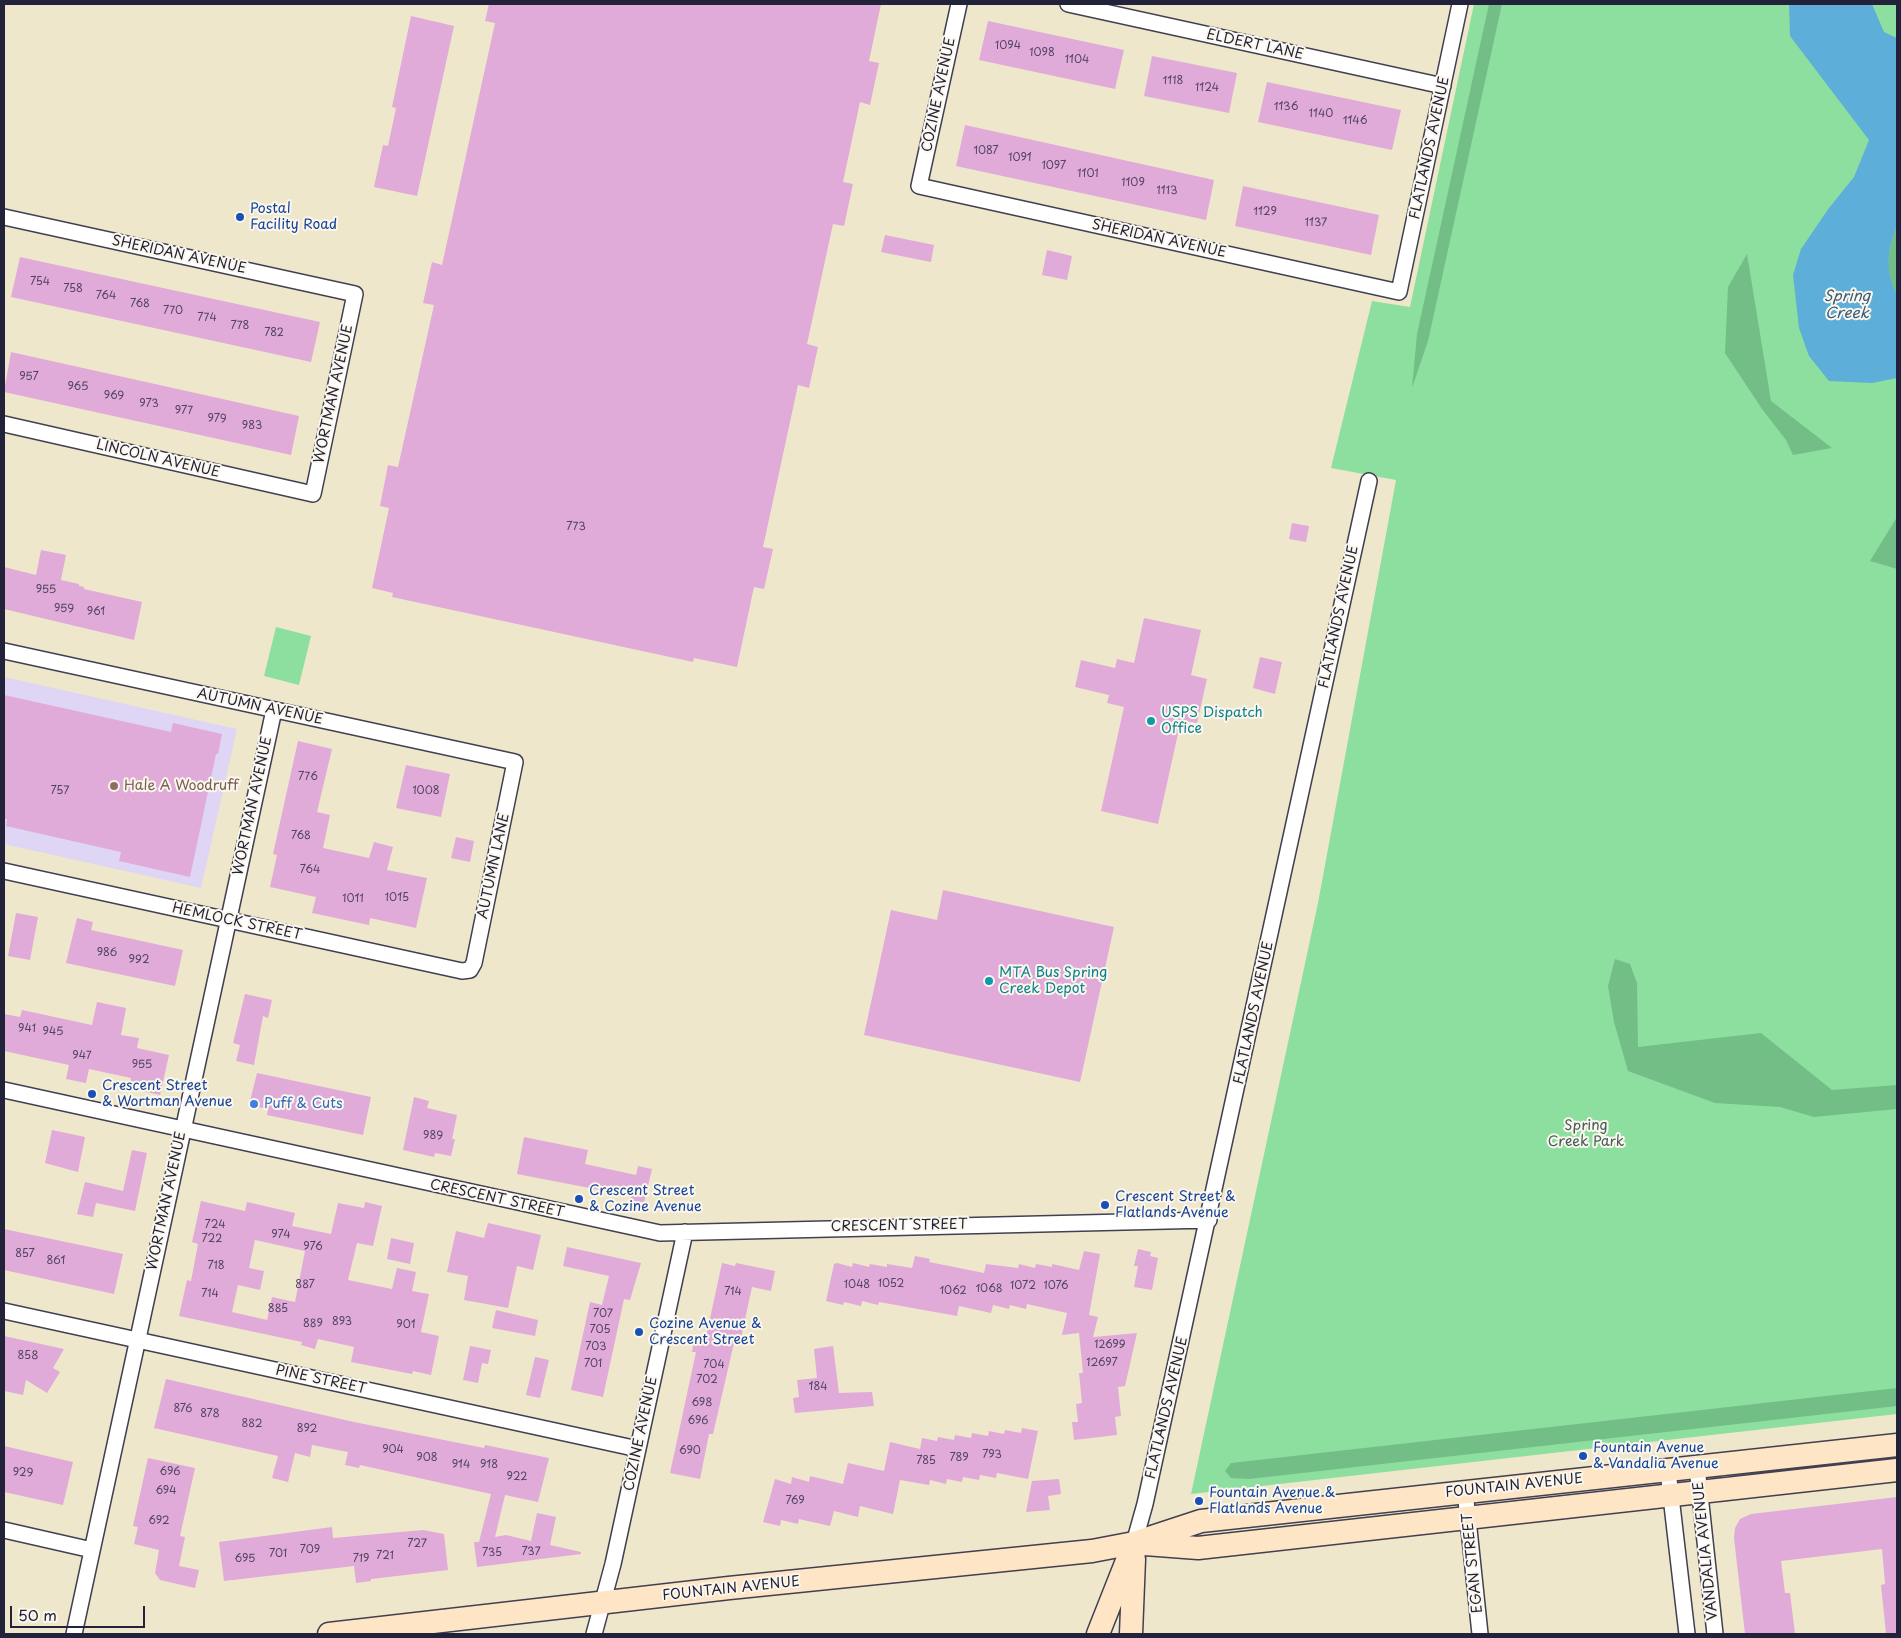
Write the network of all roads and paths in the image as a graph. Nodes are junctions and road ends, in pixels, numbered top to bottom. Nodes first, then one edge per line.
1 (959, 4) edge
2 (1068, 4) edge
3 (1460, 4) edge
4 (1443, 86) junction
5 (919, 186) joint
6 (4, 217) edge
7 (1399, 292) joint
8 (355, 294) joint
9 (4, 424) edge
10 (1369, 481) dead end
11 (313, 494) joint
12 (4, 651) edge
13 (274, 710) junction
14 (516, 762) joint
15 (4, 871) edge
16 (228, 920) junction
17 (470, 970) joint
18 (4, 1090) edge
19 (182, 1130) junction
20 (1209, 1220) junction
21 (685, 1232) junction
22 (4, 1311) edge
23 (138, 1340) junction
24 (1897, 1445) edge
25 (638, 1448) junction
26 (1697, 1468) junction
27 (1897, 1470) edge
28 (1668, 1471) junction
29 (1465, 1491) junction
30 (1699, 1492) junction
31 (1671, 1494) junction
32 (1468, 1517) junction
33 (4, 1530) edge
34 (1134, 1543) junction
35 (92, 1550) junction
36 (602, 1603) junction
37 (74, 1634) edge
38 (329, 1634) edge
39 (594, 1634) edge
40 (1098, 1634) edge
41 (1131, 1634) edge
42 (1480, 1634) edge
43 (1686, 1634) edge
44 (1715, 1634) edge

1 - 5 street, COZINE AVENUE
2 - 4 street, ELDERT LANE
3 - 4 street, FLATLANDS AVENUE
4 - 7 street, FLATLANDS AVENUE
5 - 7 street, SHERIDAN AVENUE
6 - 8 street, SHERIDAN AVENUE
8 - 11 street, WORTMAN AVENUE
9 - 11 street, LINCOLN AVENUE
10 - 20 street, FLATLANDS AVENUE
12 - 13 street, AUTUMN AVENUE
13 - 14 street, AUTUMN AVENUE
13 - 16 street, WORTMAN AVENUE
14 - 17 street, AUTUMN LANE
15 - 16 street, HEMLOCK STREET
16 - 17 street, HEMLOCK STREET
16 - 19 street, WORTMAN AVENUE
18 - 19 street, CRESCENT STREET
19 - 21 street, CRESCENT STREET
19 - 23 street, WORTMAN AVENUE
20 - 21 street, CRESCENT STREET
20 - 34 street, FLATLANDS AVENUE
21 - 25 street, COZINE AVENUE
22 - 23 street, PINE STREET
23 - 25 street, PINE STREET
23 - 35 street, WORTMAN AVENUE
24 - 26 main road, FOUNTAIN AVENUE
25 - 36 street, COZINE AVENUE
26 - 28 main road, FOUNTAIN AVENUE
26 - 30 street, VANDALIA AVENUE
27 - 30 main road, FOUNTAIN AVENUE
28 - 29 main road, FOUNTAIN AVENUE
28 - 31 street, VANDALIA AVENUE
29 - 32 street, EGAN STREET
29 - 34 main road, FOUNTAIN AVENUE
30 - 31 main road, FOUNTAIN AVENUE
30 - 44 street, VANDALIA AVENUE
31 - 32 main road, FOUNTAIN AVENUE
31 - 43 street, VANDALIA AVENUE
32 - 34 main road, FOUNTAIN AVENUE
32 - 42 street, EGAN STREET
33 - 35 street
34 - 36 main road, FOUNTAIN AVENUE
34 - 40 main road, FLATLANDS AVENUE
34 - 41 main road, FLATLANDS AVENUE
35 - 37 street, WORTMAN AVENUE
36 - 38 main road, FOUNTAIN AVENUE
36 - 39 street, COZINE AVENUE

